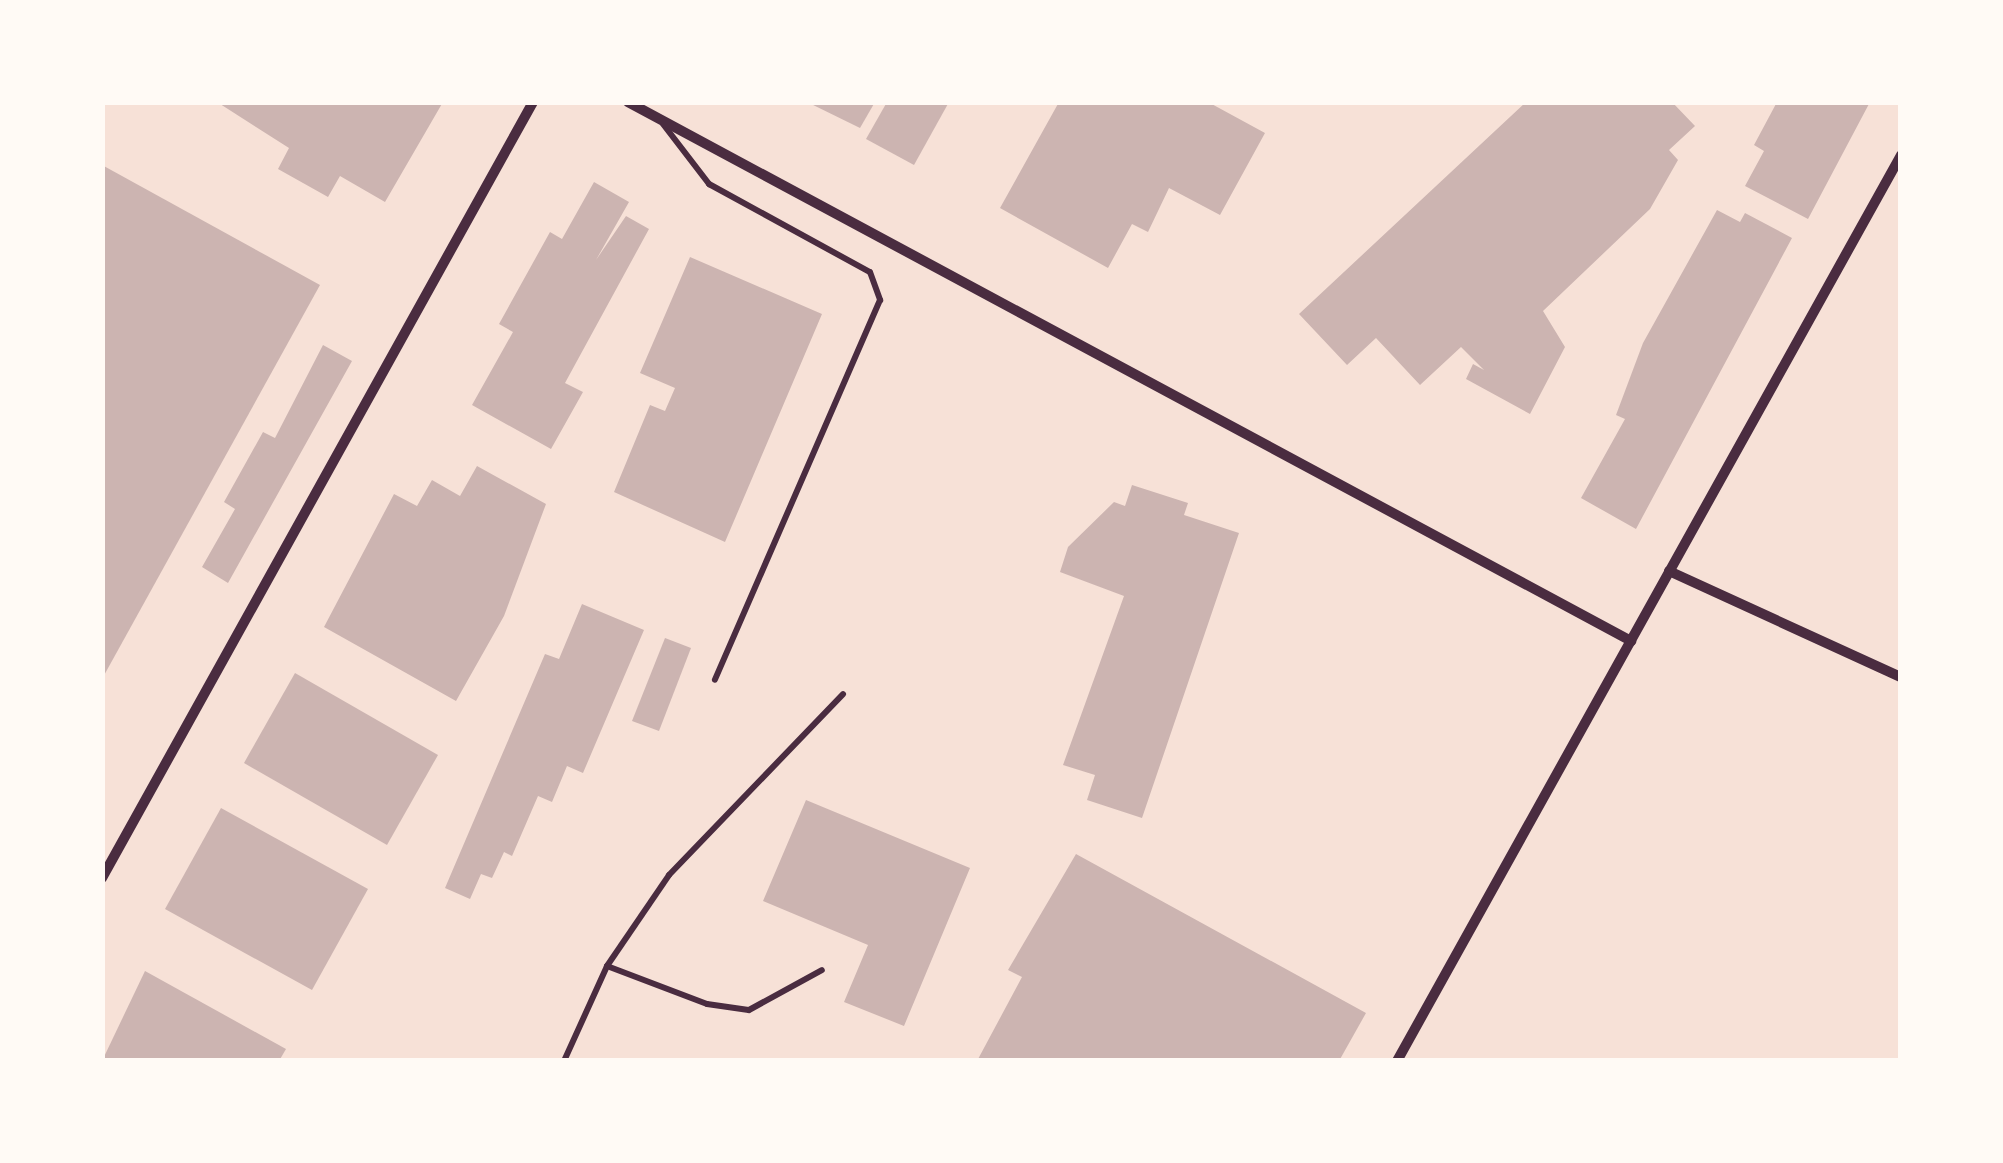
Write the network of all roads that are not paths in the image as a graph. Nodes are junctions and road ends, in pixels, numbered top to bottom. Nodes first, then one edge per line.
1 (533, 102) edge
2 (628, 102) edge
3 (662, 121) junction
4 (1901, 155) edge
5 (1669, 572) junction
6 (1631, 641) junction
7 (1901, 677) edge
8 (715, 680) dead end
9 (843, 694) dead end
10 (102, 878) edge
11 (608, 966) junction
12 (822, 970) dead end
13 (564, 1061) edge
14 (1397, 1061) edge

1 - 10 street
2 - 3 street
3 - 6 street
3 - 8 lane
4 - 5 street
5 - 6 street
5 - 7 street
6 - 14 street
9 - 11 lane
11 - 12 lane
11 - 13 lane

